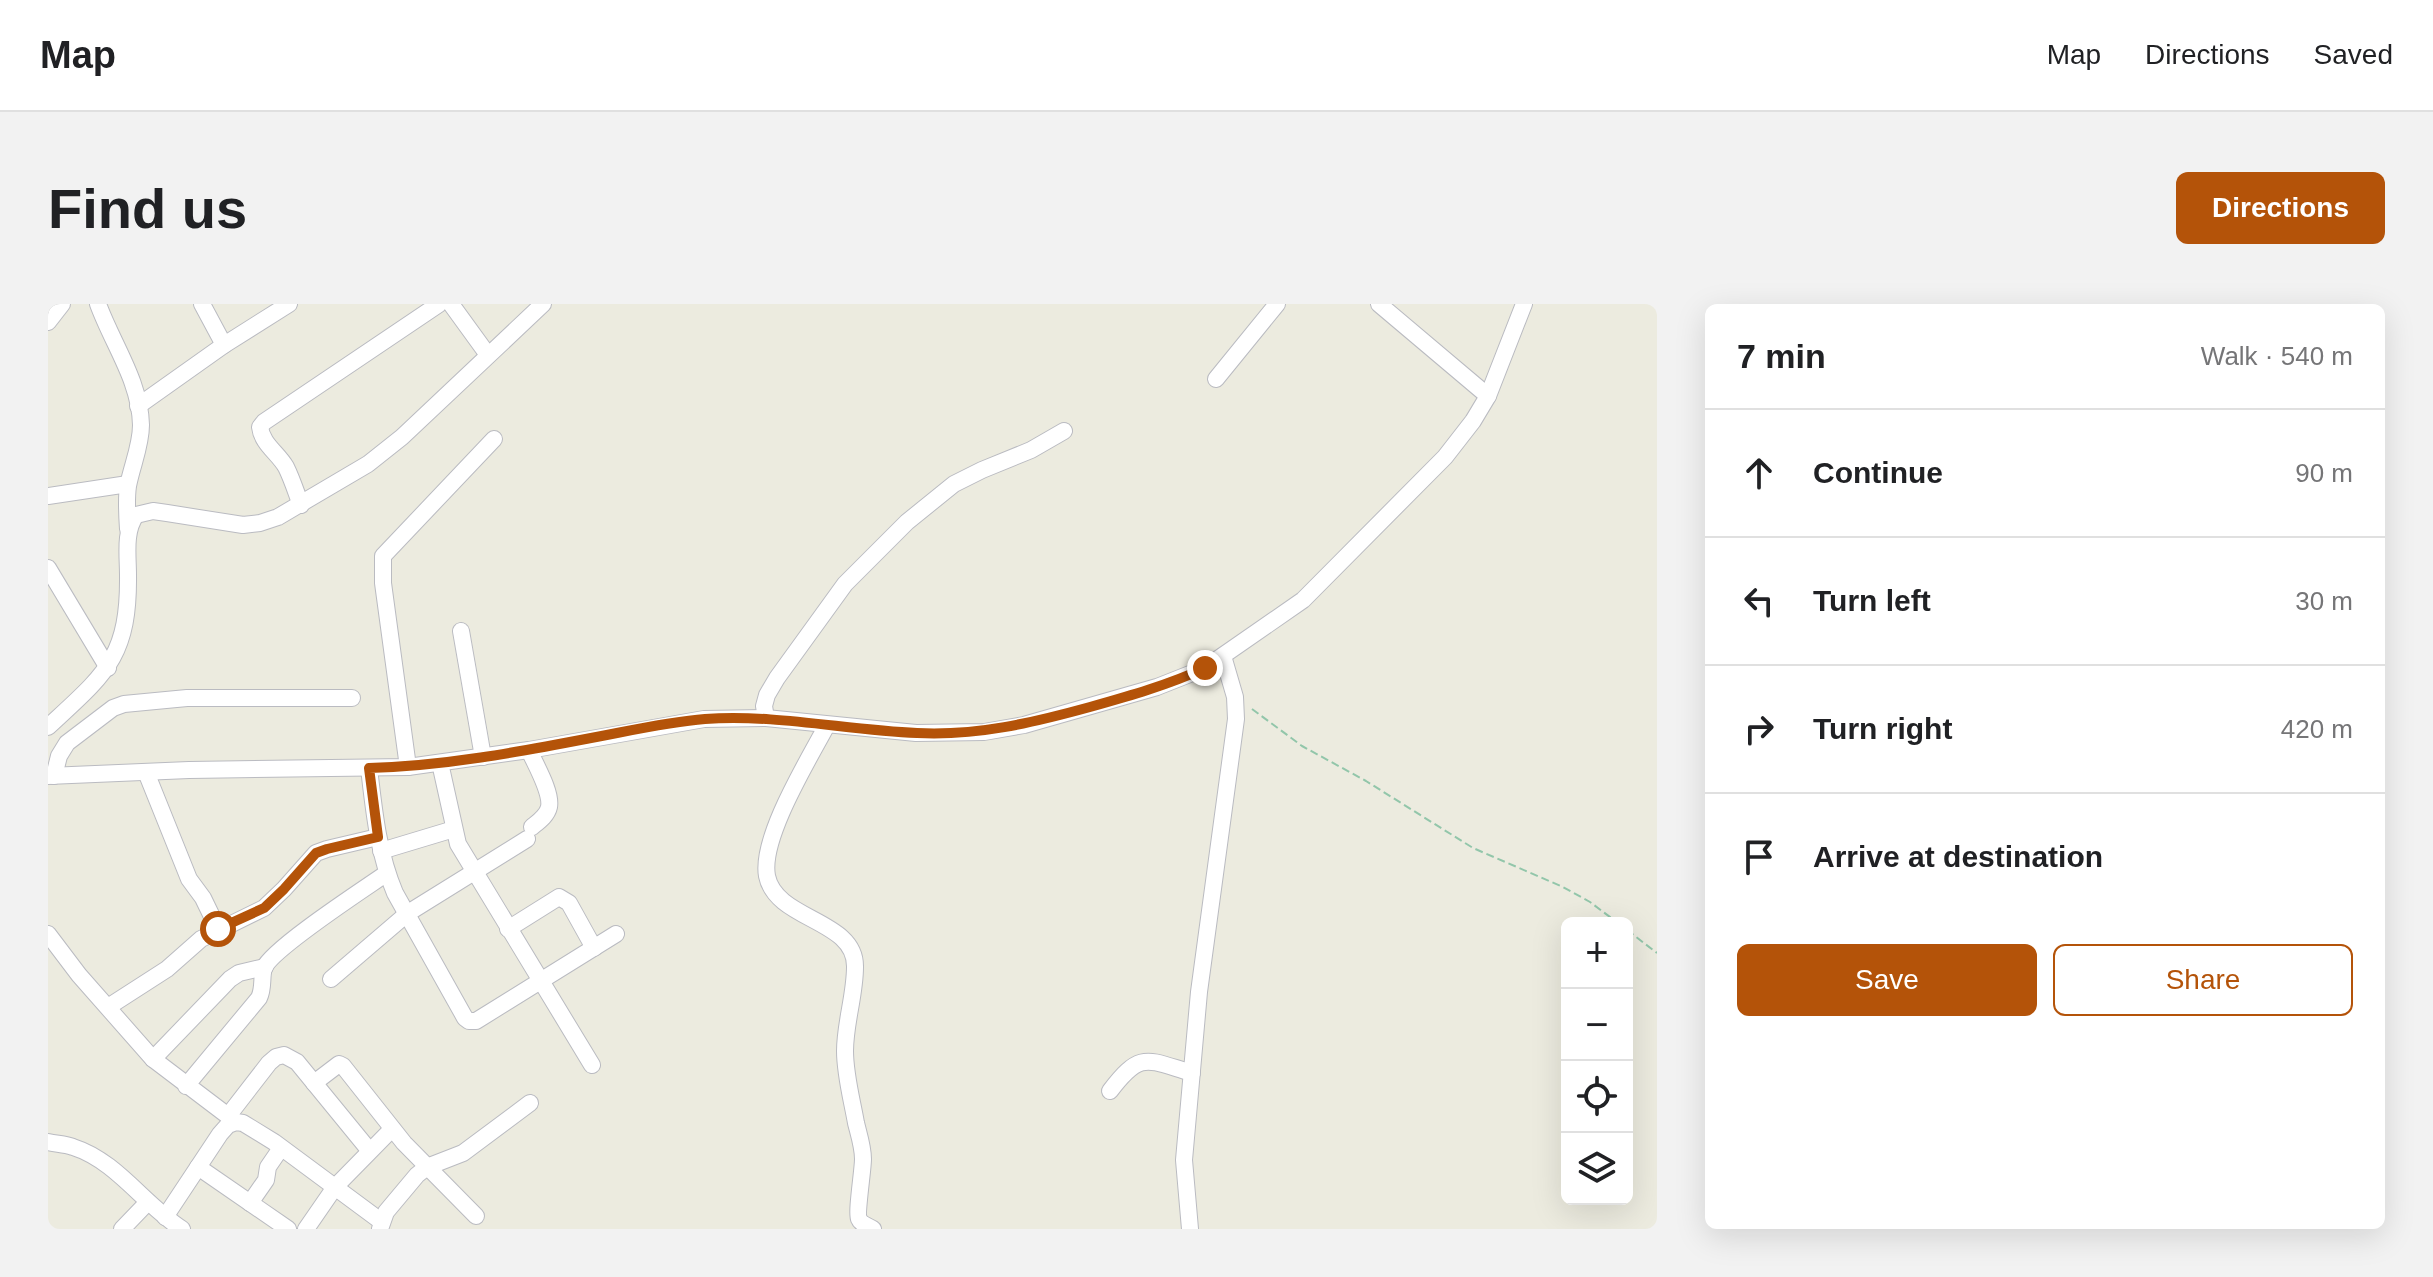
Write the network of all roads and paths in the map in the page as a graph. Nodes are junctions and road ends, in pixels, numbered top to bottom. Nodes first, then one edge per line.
1 (62, 304) edge
2 (98, 304) edge
3 (202, 304) edge
4 (289, 304) edge
5 (439, 304) edge
6 (451, 304) edge
7 (543, 304) edge
8 (1277, 304) edge
9 (1379, 304) edge
10 (1524, 304) edge
11 (48, 322) edge
12 (224, 345) junction
13 (488, 355) junction
14 (1216, 379) dead end
15 (1488, 396) junction
16 (138, 406) junction
17 (1064, 431) dead end
18 (494, 439) dead end
19 (128, 484) junction
20 (48, 496) edge
21 (301, 505) junction
22 (128, 532) junction
23 (48, 568) edge
24 (461, 631) dead end
25 (1223, 656) junction
26 (108, 668) junction
27 (1235, 697) junction
28 (352, 698) dead end
29 (766, 718) junction
30 (827, 725) junction
31 (48, 727) edge
32 (529, 750) junction
33 (483, 757) junction
34 (440, 763) junction
35 (408, 767) junction
36 (369, 768) junction
37 (146, 772) junction
38 (51, 776) edge
39 (454, 829) junction
40 (380, 844) junction
41 (387, 873) junction
42 (473, 873) junction
43 (408, 913) junction
44 (1610, 917) edge
45 (218, 929) junction
46 (508, 929) junction
47 (48, 934) edge
48 (616, 934) dead end
49 (1633, 935) edge
50 (594, 948) junction
51 (1657, 953) edge
52 (265, 967) junction
53 (331, 979) dead end
54 (541, 981) junction
55 (108, 1007) junction
56 (153, 1059) junction
57 (592, 1065) dead end
58 (1192, 1073) junction
59 (314, 1083) junction
60 (186, 1086) junction
61 (1110, 1091) dead end
62 (530, 1103) dead end
63 (232, 1119) junction
64 (392, 1129) junction
65 (48, 1142) edge
66 (281, 1148) junction
67 (369, 1150) junction
68 (198, 1167) junction
69 (427, 1167) junction
70 (335, 1187) junction
71 (148, 1202) junction
72 (250, 1203) junction
73 (476, 1216) dead end
74 (165, 1217) junction
75 (381, 1226) edge
76 (122, 1229) edge
77 (182, 1229) edge
78 (288, 1229) edge
79 (306, 1229) edge
80 (873, 1229) edge
81 (1190, 1229) edge

1 - 11 street
2 - 16 street
3 - 12 street
4 - 12 street
5 - 21 street
6 - 13 street
7 - 13 street
8 - 14 street
9 - 15 street
10 - 15 street
12 - 16 street
13 - 21 street
15 - 25 street
16 - 19 street
17 - 29 street
18 - 35 street
19 - 20 street
19 - 22 street
21 - 22 street
22 - 26 street
23 - 26 street
24 - 33 street
25 - 27 street
25 - 30 street
26 - 31 street
27 - 44 path
27 - 58 street
28 - 38 street
29 - 30 street
29 - 32 street
30 - 80 street
32 - 33 street
32 - 42 street
33 - 34 street
34 - 35 street
34 - 39 street
35 - 36 street
36 - 37 street
36 - 40 street
37 - 38 street
37 - 45 street
39 - 40 street
39 - 42 street
40 - 41 street
40 - 45 street
41 - 43 street
41 - 52 street
42 - 43 street
42 - 46 street
43 - 53 street
43 - 54 street
45 - 55 street
46 - 50 street
46 - 54 street
47 - 55 street
48 - 50 street
49 - 51 path
50 - 54 street
52 - 56 street
52 - 60 street
54 - 57 street
55 - 56 street
56 - 60 street
58 - 61 street
58 - 81 street
59 - 63 street
59 - 64 street
59 - 67 street
60 - 63 street
62 - 69 street
63 - 66 street
63 - 68 street
64 - 67 street
64 - 69 street
65 - 71 street
66 - 70 street
66 - 72 street
67 - 70 street
68 - 72 street
68 - 74 street
69 - 73 street
69 - 75 street
70 - 75 street
70 - 79 street
71 - 74 street
71 - 76 street
72 - 78 street
74 - 77 street

